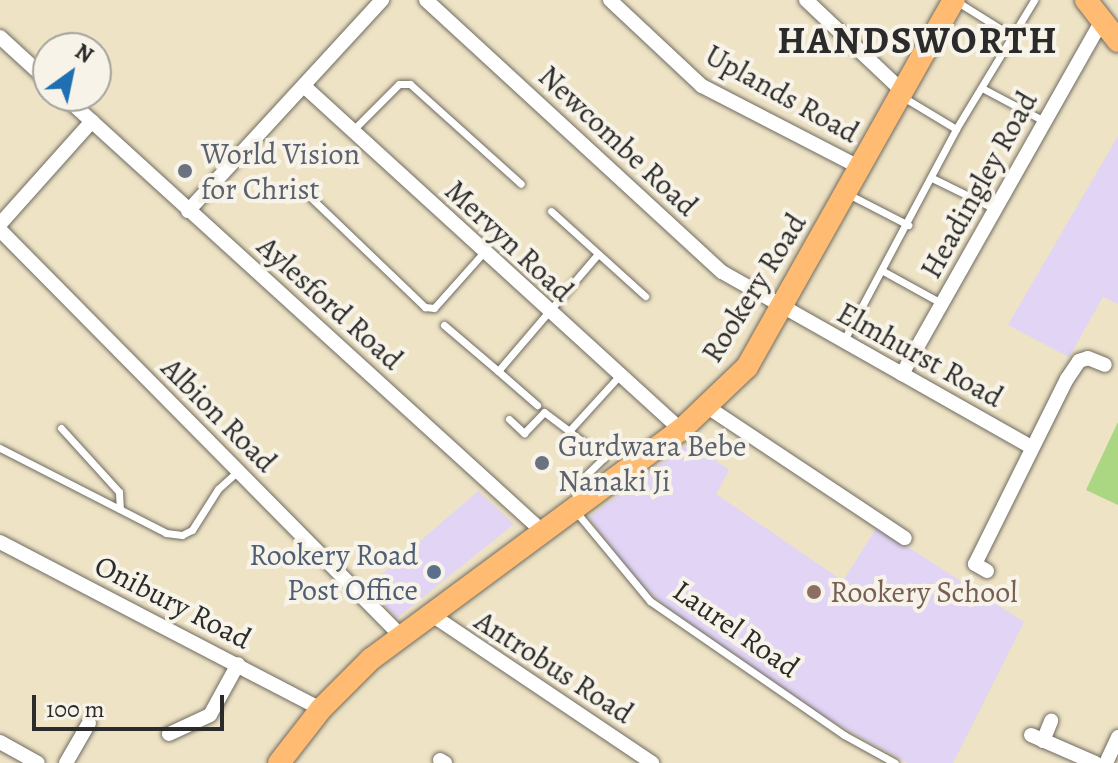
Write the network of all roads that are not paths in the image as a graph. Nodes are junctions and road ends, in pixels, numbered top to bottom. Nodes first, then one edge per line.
1 (382, 0) edge
2 (426, 0) edge
3 (610, 0) edge
4 (806, 0) edge
5 (954, 0) edge
6 (1034, 0) edge
7 (1086, 0) edge
8 (1102, 21) junction
9 (1012, 36) junction
10 (0, 37) edge
11 (1118, 41) edge
12 (32, 66) edge
13 (305, 87) junction
14 (982, 88) junction
15 (899, 92) junction
16 (82, 112) edge
17 (92, 121) junction
18 (1044, 121) junction
19 (956, 129) junction
20 (352, 131) junction
21 (859, 167) junction
22 (932, 178) junction
23 (521, 184) dead end
24 (306, 193) dead end
25 (846, 193) junction
26 (995, 209) junction
27 (188, 211) junction
28 (551, 211) dead end
29 (0, 224) edge
30 (908, 225) junction
31 (0, 230) edge
32 (483, 253) junction
33 (598, 254) junction
34 (883, 271) junction
35 (645, 296) dead end
36 (943, 304) junction
37 (784, 309) junction
38 (546, 311) junction
39 (444, 325) dead end
40 (843, 342) junction
41 (1105, 365) dead end
42 (498, 371) junction
43 (902, 374) junction
44 (619, 376) junction
45 (537, 405) dead end
46 (709, 408) junction
47 (509, 419) dead end
48 (61, 428) dead end
49 (681, 430) junction
50 (569, 431) junction
51 (1030, 446) junction
52 (0, 448) edge
53 (238, 471) junction
54 (583, 478) dead end
55 (573, 508) junction
56 (120, 509) junction
57 (541, 530) junction
58 (905, 538) dead end
59 (0, 542) edge
60 (987, 571) dead end
61 (429, 613) junction
62 (401, 636) junction
63 (238, 664) junction
64 (321, 709) junction
65 (1051, 721) dead end
66 (89, 723) dead end
67 (169, 734) dead end
68 (1118, 737) edge
69 (0, 742) edge
70 (14, 757) edge
71 (38, 763) edge
72 (66, 763) edge
73 (279, 763) edge
74 (652, 763) edge
75 (895, 763) edge
76 (1095, 763) edge
77 (1106, 763) edge

1 - 13 street
2 - 37 street, Newcombe Road
3 - 21 street, Uplands Road
4 - 15 street
5 - 9 lane
5 - 15 main road, Rookery Road
6 - 9 lane
7 - 8 main road
8 - 11 main road
8 - 18 street, Headingley Road
9 - 14 lane
10 - 12 street
13 - 20 street, Mervyn Road
13 - 27 street
14 - 18 lane
14 - 19 lane
15 - 19 lane
15 - 21 main road, Rookery Road
16 - 17 street, Aylesford Road
17 - 27 street, Aylesford Road
17 - 29 street
18 - 26 street, Headingley Road
19 - 22 lane
20 - 23 lane
20 - 32 street, Mervyn Road
21 - 25 main road, Rookery Road
22 - 26 lane
22 - 30 lane
24 - 32 lane
25 - 30 lane
25 - 37 main road, Rookery Road
26 - 36 street, Headingley Road
27 - 57 street, Aylesford Road
28 - 33 lane
30 - 34 lane
31 - 53 street, Albion Road
32 - 38 street, Mervyn Road
33 - 35 lane
33 - 38 lane
34 - 36 lane
34 - 40 lane
36 - 43 street, Headingley Road
37 - 40 street, Elmhurst Road
37 - 46 main road, Rookery Road
38 - 42 lane
38 - 44 street, Mervyn Road
39 - 42 lane
40 - 43 street, Elmhurst Road
41 - 51 street
42 - 45 lane
43 - 51 street, Elmhurst Road
44 - 49 street, Mervyn Road
44 - 50 lane
46 - 49 main road, Rookery Road
46 - 58 street
47 - 50 lane
48 - 56 lane
49 - 55 main road, Rookery Road
50 - 54 lane
51 - 60 street
52 - 56 lane
53 - 56 lane
53 - 62 street, Albion Road
55 - 57 main road, Rookery Road
55 - 75 lane, Laurel Road
57 - 61 main road, Rookery Road
59 - 63 street, Onibury Road
61 - 62 main road, Rookery Road
61 - 74 street, Antrobus Road
62 - 64 main road, Rookery Road
63 - 64 street, Onibury Road
63 - 67 street
64 - 73 main road, Rookery Road
65 - 76 street
66 - 72 street
68 - 77 street
69 - 70 street
70 - 71 street

